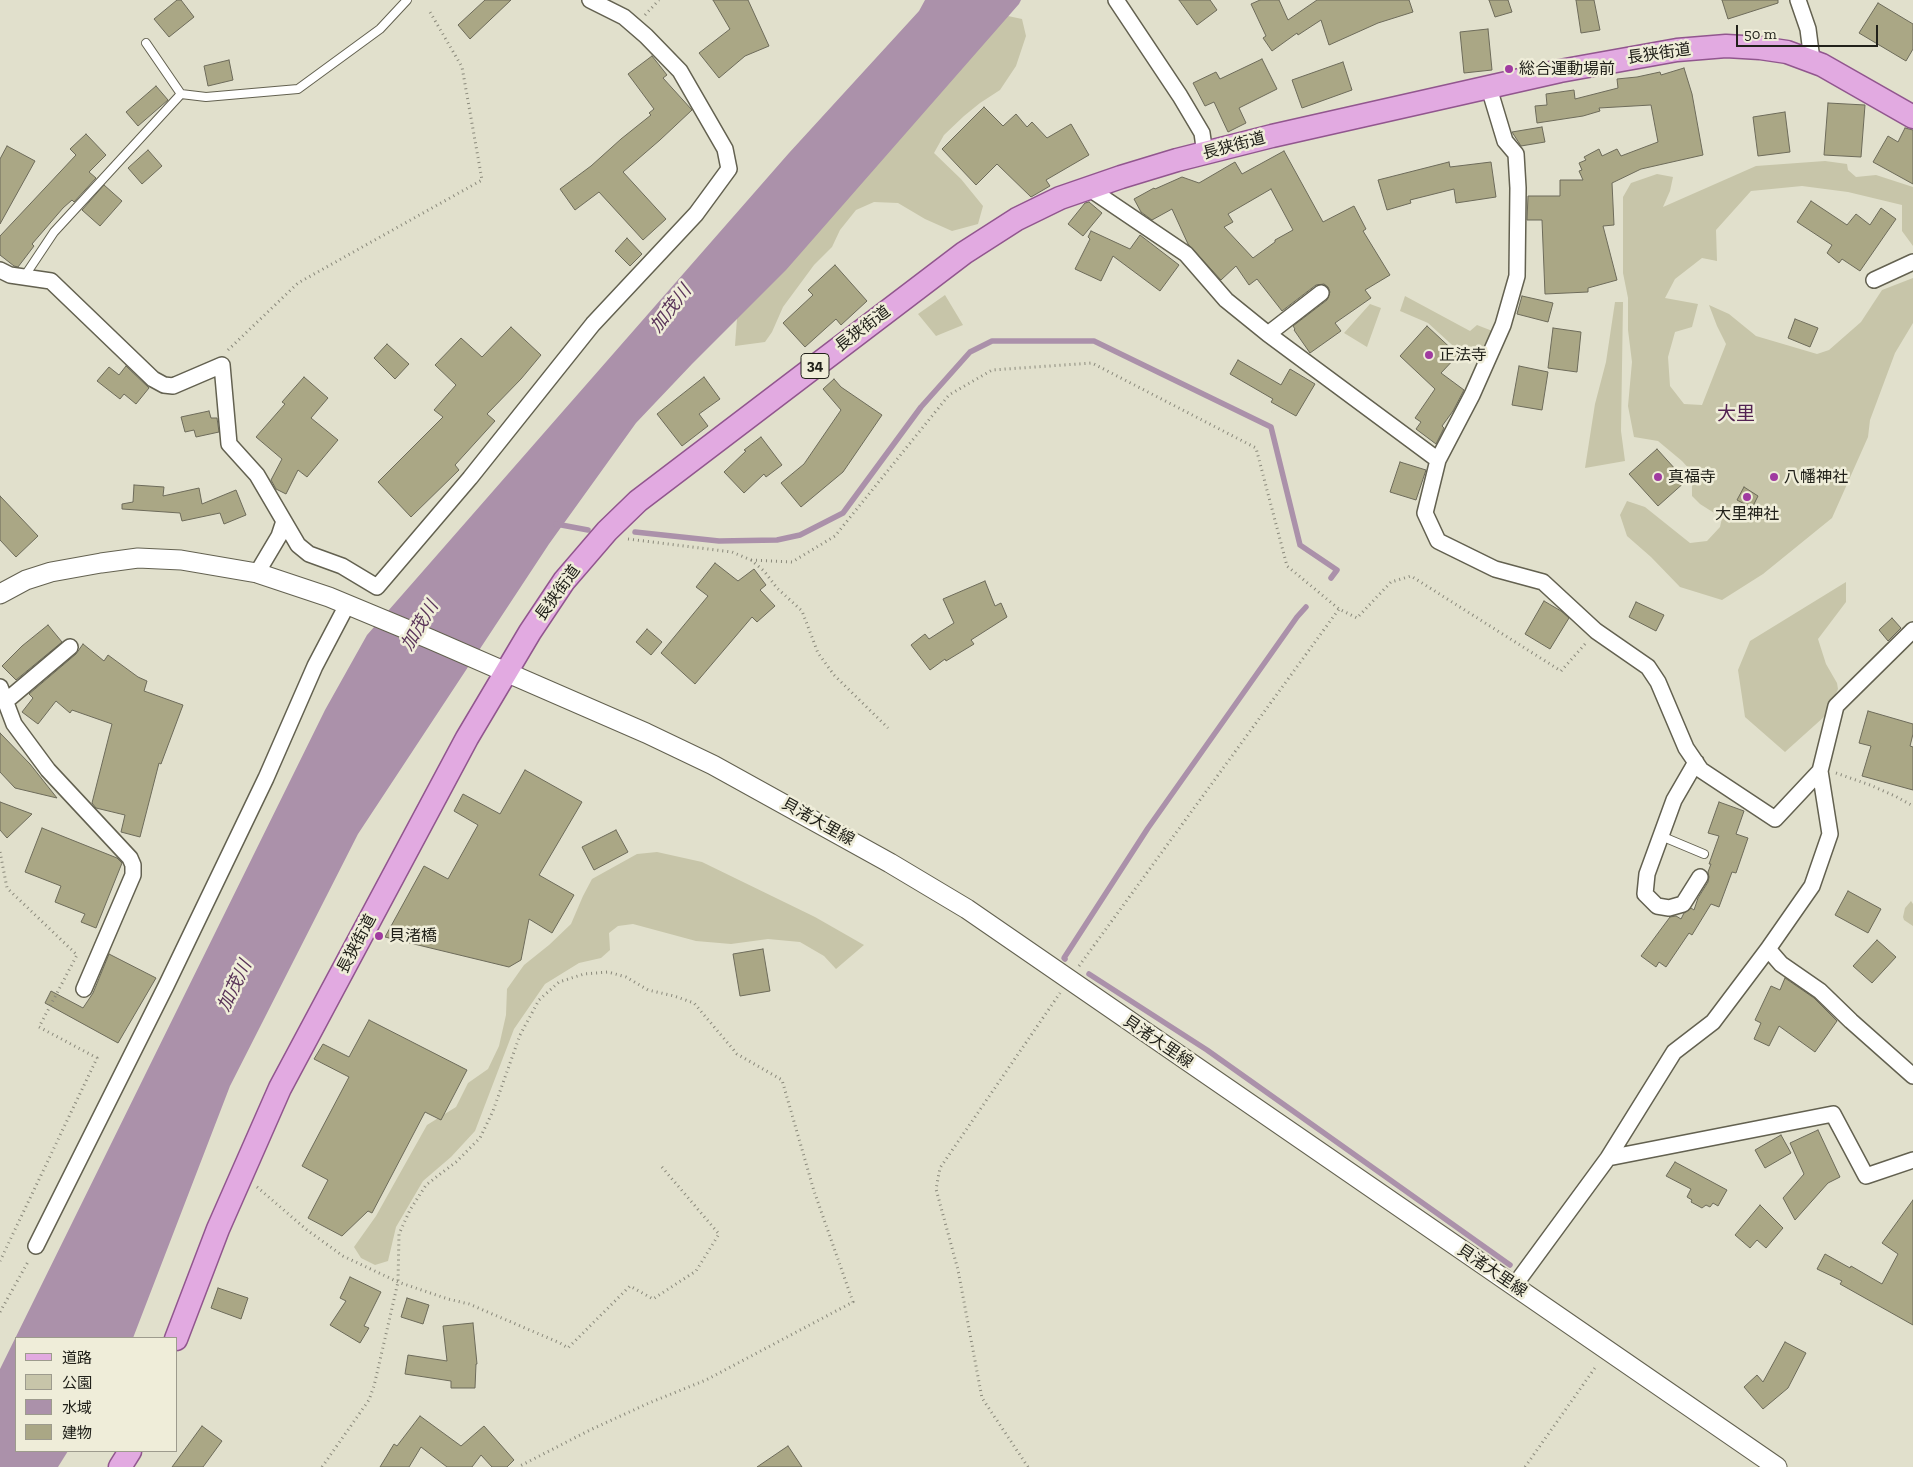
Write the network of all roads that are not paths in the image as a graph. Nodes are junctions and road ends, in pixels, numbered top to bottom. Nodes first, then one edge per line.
1 (406, 0) edge
2 (590, 0) edge
3 (1116, 0) edge
4 (1798, 0) edge
5 (146, 43) dead end
6 (1812, 60) junction
7 (1489, 88) junction
8 (181, 94) junction
9 (1913, 117) edge
10 (1205, 154) junction
11 (1087, 187) junction
12 (1913, 262) edge
13 (0, 270) edge
14 (24, 277) junction
15 (1874, 280) dead end
16 (1320, 293) dead end
17 (1268, 334) junction
18 (1438, 460) junction
19 (284, 521) junction
20 (257, 573) junction
21 (0, 594) edge
22 (352, 607) junction
23 (1913, 630) edge
24 (70, 648) dead end
25 (507, 672) junction
26 (0, 687) edge
27 (6, 701) junction
28 (1696, 762) junction
29 (1820, 772) junction
30 (1661, 836) junction
31 (1704, 854) dead end
32 (1700, 877) dead end
33 (1768, 949) junction
34 (84, 990) dead end
35 (1913, 1076) edge
36 (1608, 1158) junction
37 (1913, 1160) edge
38 (36, 1246) road end
39 (1514, 1286) junction
40 (177, 1337) edge
41 (129, 1452) edge
42 (120, 1467) edge
43 (1777, 1467) edge

1 - 8 lane
2 - 19 street
3 - 10 street
4 - 6 street
5 - 8 lane
6 - 7 main road, 長狭街道 / 34
6 - 9 main road, 長狭街道 / 34
7 - 10 main road, 長狭街道 / 34
7 - 18 street
8 - 14 lane
10 - 11 main road, 長狭街道 / 34
11 - 17 street
11 - 25 main road, 長狭街道 / 34
12 - 15 street
13 - 14 street
14 - 19 street
16 - 17 street
17 - 18 street
18 - 28 street
19 - 20 street
20 - 21 street
20 - 22 street
22 - 25 street, 貝渚大里線
22 - 38 street
23 - 29 street
24 - 27 street
25 - 39 street, 貝渚大里線
25 - 40 main road, 長狭街道 / 34
26 - 27 street
27 - 34 street
28 - 29 street
28 - 30 street
29 - 33 street
30 - 31 lane
30 - 32 street
33 - 35 street
33 - 36 street
36 - 37 street
36 - 39 street
39 - 43 street, 貝渚大里線
41 - 42 main road

